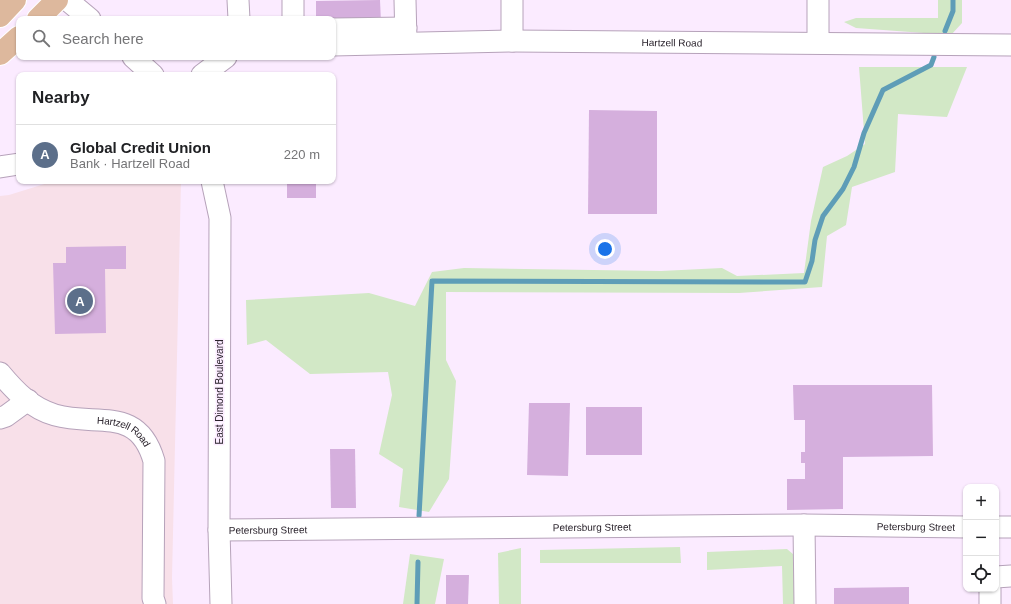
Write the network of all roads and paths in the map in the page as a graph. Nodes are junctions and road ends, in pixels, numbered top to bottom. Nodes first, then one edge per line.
1 (15, 0) edge
2 (57, 0) edge
3 (68, 0) edge
4 (238, 0) edge
5 (293, 0) edge
6 (405, 0) edge
7 (512, 0) edge
8 (818, 0) edge
9 (0, 16) edge
10 (41, 16) edge
11 (87, 16) edge
12 (239, 16) edge
13 (293, 16) edge
14 (336, 29) edge
15 (406, 36) junction
16 (16, 40) edge
17 (512, 41) junction
18 (818, 42) junction
19 (336, 45) edge
20 (1011, 45) edge
21 (0, 54) edge
22 (136, 60) edge
23 (222, 60) edge
24 (150, 72) edge
25 (206, 72) edge
26 (16, 164) edge
27 (0, 167) edge
28 (213, 184) edge
29 (0, 373) edge
30 (28, 400) junction
31 (0, 418) edge
32 (804, 525) junction
33 (963, 527) edge
34 (999, 527) edge
35 (1011, 527) edge
36 (219, 530) junction
37 (1011, 576) edge
38 (999, 577) edge
39 (990, 592) edge
40 (155, 604) edge
41 (221, 604) edge
42 (805, 604) edge
43 (990, 604) edge

1 - 9 main road
2 - 10 main road
3 - 11 street
4 - 12 street
5 - 13 street
6 - 15 street
7 - 17 street
8 - 18 street
14 - 15 street
15 - 17 street, Hartzell Road
15 - 19 street, Hartzell Road
16 - 21 main road
17 - 18 street, Hartzell Road
18 - 20 street, Hartzell Road
22 - 24 street
23 - 25 street
26 - 27 street
28 - 36 street, East Dimond Boulevard
29 - 30 street, Hartzell Road
30 - 31 street
30 - 40 street, Hartzell Road
32 - 33 street, Petersburg Street
32 - 36 street, Petersburg Street
32 - 42 street
34 - 35 street
36 - 41 street, East Dimond Boulevard
37 - 38 street
39 - 43 street

